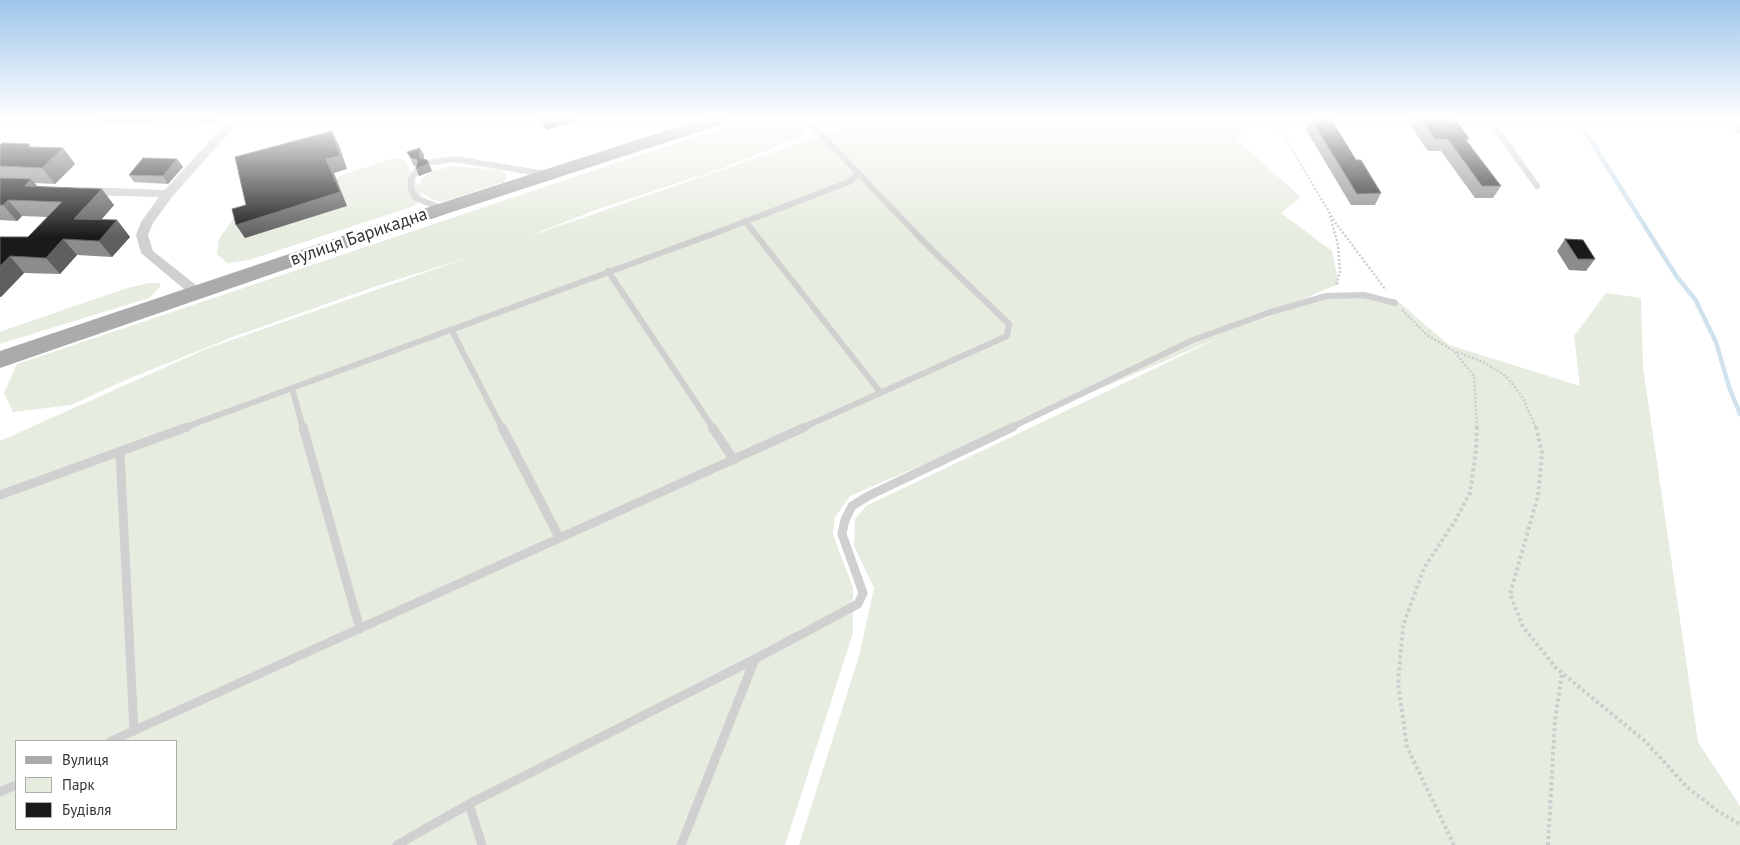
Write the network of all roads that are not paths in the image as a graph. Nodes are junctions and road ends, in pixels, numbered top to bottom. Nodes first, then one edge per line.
1 (200, 158) edge
2 (597, 158) edge
3 (845, 158) edge
4 (1517, 158) edge
5 (428, 163) edge
6 (417, 170) edge
7 (859, 173) junction
8 (548, 174) junction
9 (1537, 186) dead end
10 (69, 191) edge
11 (168, 194) junction
12 (439, 210) junction
13 (744, 221) junction
14 (608, 271) junction
15 (196, 292) junction
16 (1395, 303) road end
17 (451, 329) junction
18 (0, 360) edge
19 (292, 388) junction
20 (881, 393) junction
21 (120, 453) junction
22 (734, 460) junction
23 (0, 495) edge
24 (559, 536) junction
25 (360, 629) junction
26 (755, 659) junction
27 (134, 731) junction
28 (114, 740) edge
29 (15, 784) edge
30 (0, 792) edge
31 (468, 804) junction
32 (397, 845) edge
33 (482, 845) edge
34 (681, 845) edge

1 - 11 street
2 - 8 main road, вулиця Барикадна
3 - 7 lane
4 - 9 lane
5 - 8 lane
6 - 12 lane
7 - 13 lane
7 - 20 lane
8 - 12 main road, вулиця Барикадна
10 - 11 street
11 - 15 street
12 - 15 main road, вулиця Барикадна
13 - 14 lane
13 - 20 lane
14 - 17 lane
14 - 22 lane
15 - 18 main road, вулиця Барикадна
16 - 26 lane
17 - 19 lane
17 - 24 lane
19 - 21 lane
19 - 25 lane
20 - 22 lane
21 - 23 lane
21 - 27 lane
22 - 24 lane
24 - 25 lane
25 - 27 lane
26 - 31 lane
26 - 34 lane
27 - 28 lane
29 - 30 lane
31 - 32 lane
31 - 33 lane

